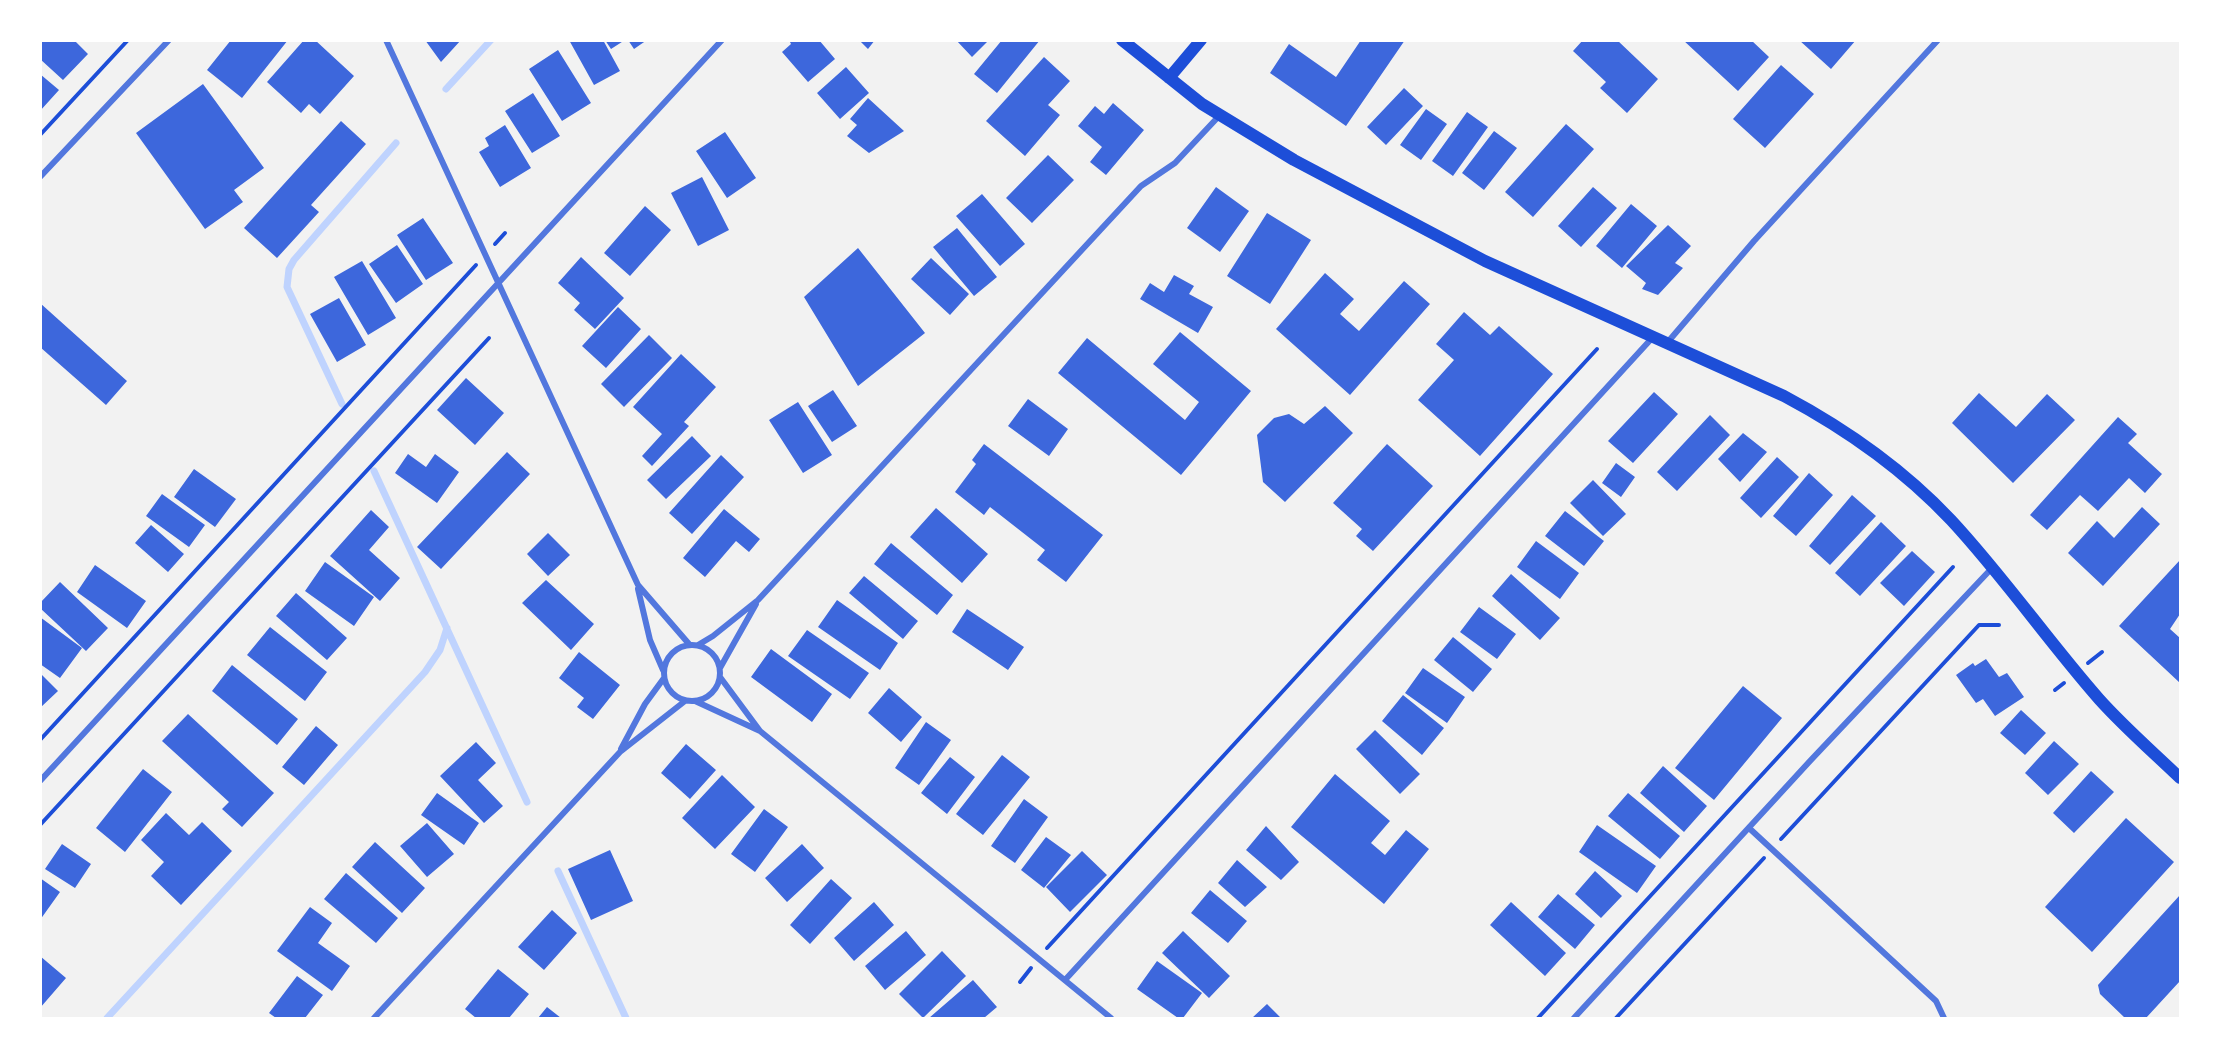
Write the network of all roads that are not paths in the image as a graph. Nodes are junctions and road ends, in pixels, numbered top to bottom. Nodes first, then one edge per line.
1 (169, 40) edge
2 (386, 40) edge
3 (722, 40) edge
4 (1122, 40) edge
5 (1202, 40) edge
6 (1938, 40) edge
7 (1168, 78) junction
8 (1219, 116) junction
9 (40, 177) edge
10 (498, 284) junction
11 (1653, 336) junction
12 (1667, 343) junction
13 (1992, 567) junction
14 (638, 585) junction
15 (758, 600) junction
16 (689, 644) junction
17 (698, 645) junction
18 (720, 669) junction
19 (663, 670) junction
20 (720, 677) junction
21 (664, 678) junction
22 (685, 701) junction
23 (695, 701) junction
24 (760, 731) junction
25 (620, 752) junction
26 (2181, 778) edge
27 (40, 781) edge
28 (1749, 828) junction
29 (1065, 980) junction
30 (374, 1018) edge
31 (1110, 1018) edge
32 (1574, 1018) edge
33 (1944, 1018) edge

1 - 9 street
2 - 10 street
3 - 10 street
4 - 7 main road
5 - 7 main road
6 - 12 street
7 - 8 main road
8 - 11 main road
8 - 15 street
10 - 14 street
10 - 27 street
11 - 12 main road
11 - 29 street
12 - 13 main road
13 - 26 main road
13 - 28 street
14 - 16 street
14 - 19 street
15 - 17 street
15 - 18 street
16 - 17 street
16 - 19 street
17 - 18 street
18 - 20 street
19 - 21 street
20 - 23 street
20 - 24 street
21 - 22 street
21 - 25 street
22 - 23 street
22 - 25 street
23 - 24 street
24 - 29 street
25 - 30 street
28 - 32 street
28 - 33 street
29 - 31 street

